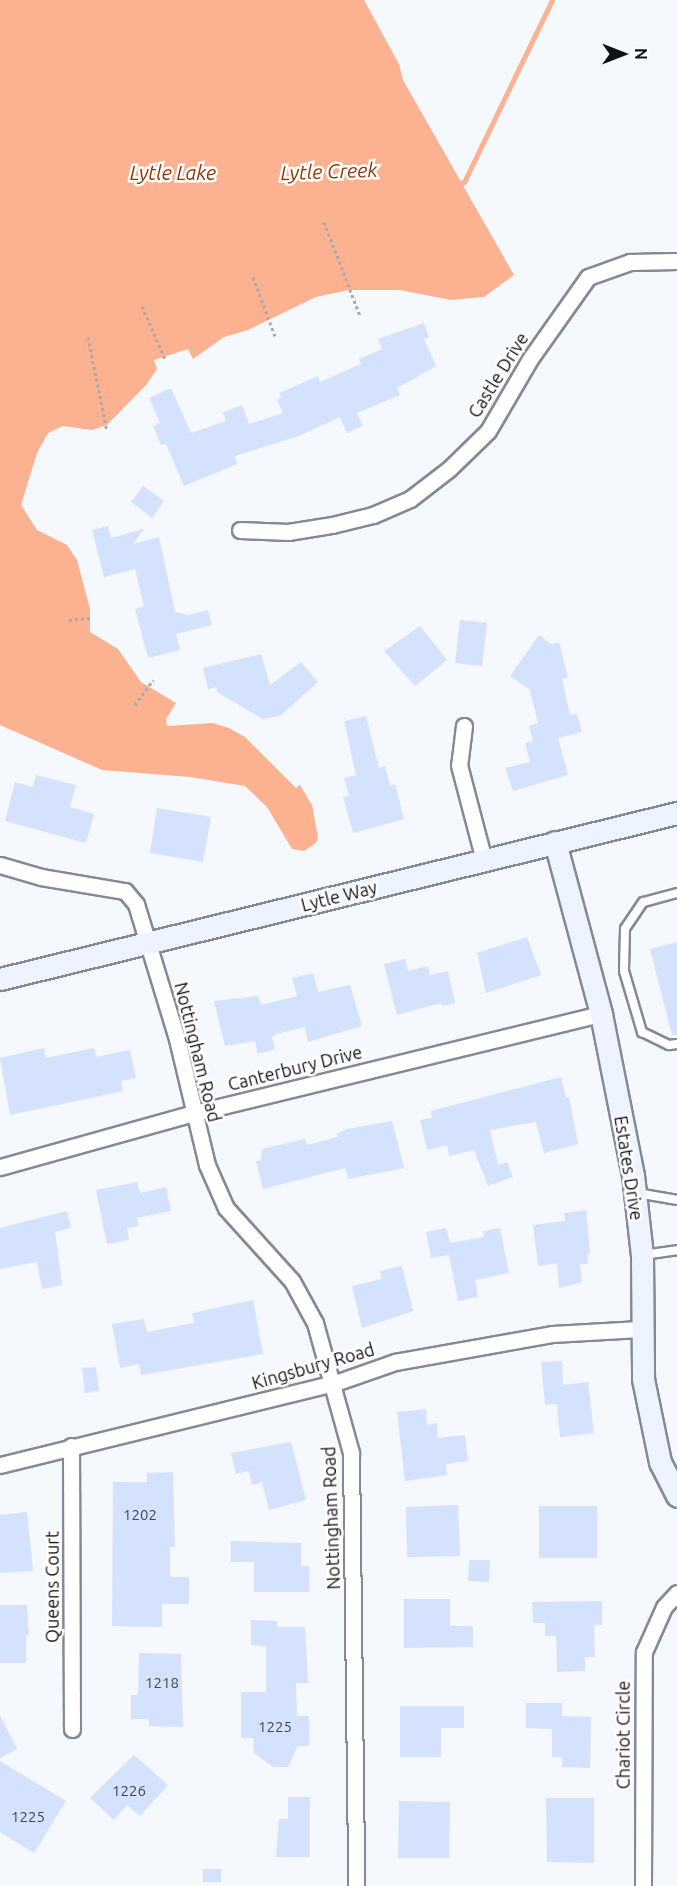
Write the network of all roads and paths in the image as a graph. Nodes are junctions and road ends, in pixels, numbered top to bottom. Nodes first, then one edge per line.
1 (324, 222) dead end
2 (677, 261) edge
3 (253, 277) dead end
4 (142, 306) dead end
5 (360, 316) dead end
6 (274, 336) dead end
7 (88, 337) dead end
8 (165, 359) dead end
9 (107, 431) dead end
10 (240, 530) dead end
11 (91, 618) dead end
12 (69, 620) dead end
13 (153, 680) dead end
14 (135, 705) dead end
15 (464, 726) dead end
16 (677, 813) edge
17 (555, 842) junction
18 (484, 860) junction
19 (0, 865) edge
20 (677, 893) edge
21 (148, 943) junction
22 (0, 979) edge
23 (601, 1014) junction
24 (677, 1044) edge
25 (194, 1113) junction
26 (0, 1167) edge
27 (635, 1193) junction
28 (677, 1200) edge
29 (677, 1250) edge
30 (642, 1255) junction
31 (640, 1329) junction
32 (335, 1383) junction
33 (71, 1446) junction
34 (0, 1465) edge
35 (677, 1496) edge
36 (677, 1593) edge
37 (72, 1729) dead end
38 (356, 1886) edge
39 (643, 1886) edge

1 - 5 path
2 - 10 street, Castle Drive
3 - 6 path
4 - 8 path
7 - 9 path
11 - 12 path
13 - 14 path
15 - 18 street
16 - 17 street, Lytle Way
17 - 18 street, Lytle Way
17 - 23 street, Estates Drive
18 - 21 street, Lytle Way
19 - 21 street, Nottingham Road
20 - 24 lane
21 - 22 street, Lytle Way
21 - 25 street, Nottingham Road
23 - 25 street, Canterbury Drive
23 - 27 street, Estates Drive
25 - 26 street, Canterbury Drive
25 - 32 street, Nottingham Road
27 - 28 lane
27 - 30 street, Estates Drive
29 - 30 lane
30 - 31 street, Estates Drive
31 - 32 street, Kingsbury Road
31 - 35 street, Estates Drive
32 - 33 street, Kingsbury Road
32 - 38 street, Nottingham Road
33 - 34 street, Kingsbury Road
33 - 37 street, Queens Court
36 - 39 street, Chariot Circle

